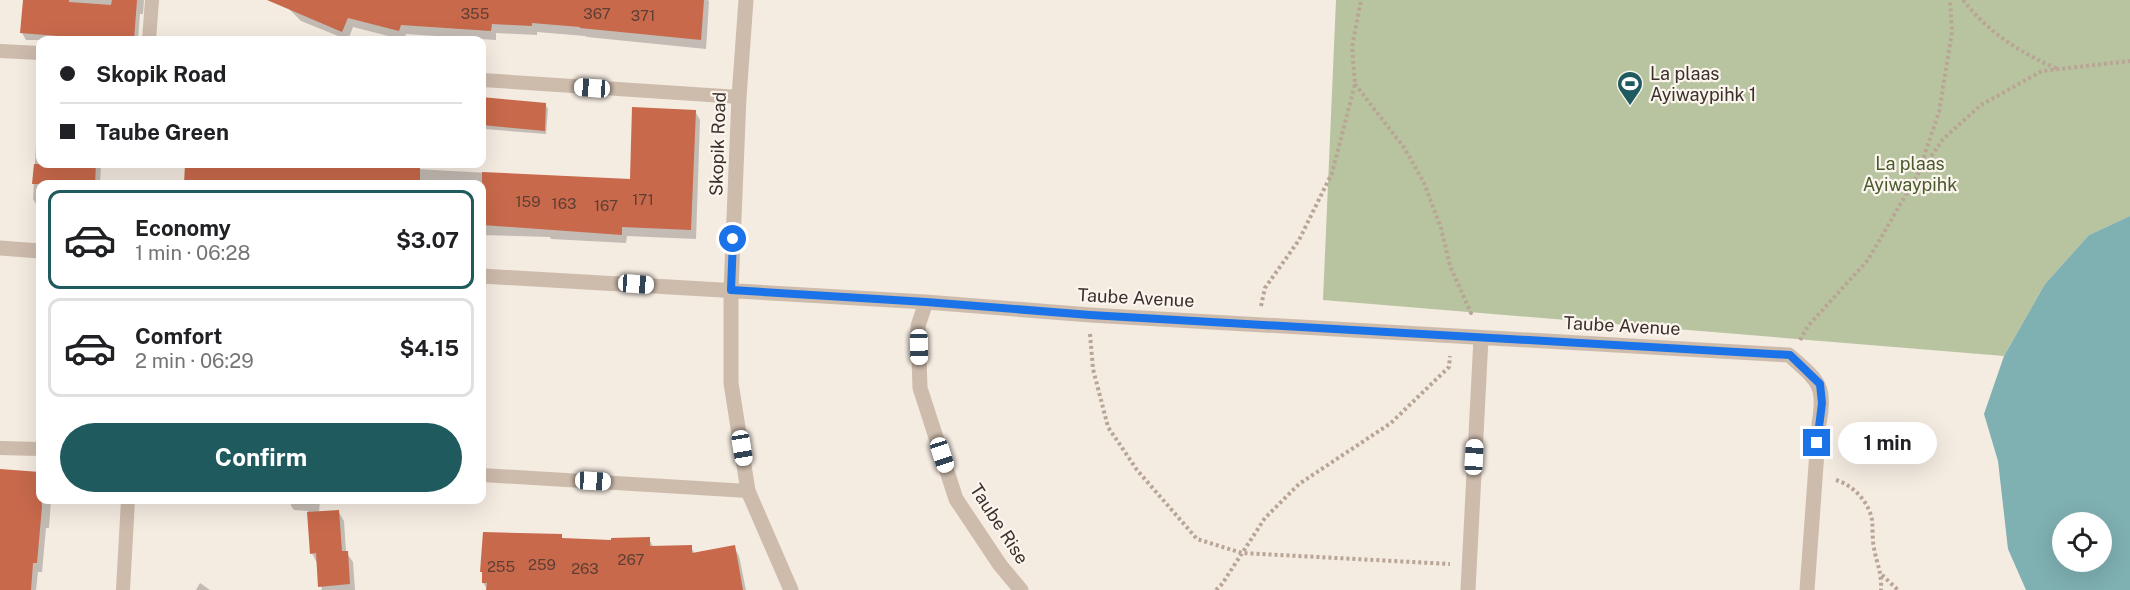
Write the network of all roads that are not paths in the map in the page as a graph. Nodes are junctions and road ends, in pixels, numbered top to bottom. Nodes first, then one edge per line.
1 (152, 0) edge
2 (746, 0) edge
3 (149, 36) edge
4 (0, 51) edge
5 (36, 53) edge
6 (486, 80) edge
7 (739, 98) junction
8 (0, 248) edge
9 (36, 251) edge
10 (486, 276) edge
11 (731, 290) junction
12 (926, 302) junction
13 (1481, 338) junction
14 (0, 448) edge
15 (36, 449) edge
16 (486, 475) edge
17 (748, 491) junction
18 (128, 504) edge
19 (123, 590) edge
20 (791, 590) edge
21 (1021, 590) edge
22 (1468, 590) edge
23 (1808, 590) edge

1 - 3 lane
2 - 7 street, Skopik Road
4 - 5 lane
6 - 7 lane
7 - 11 street, Skopik Road
8 - 9 street
10 - 11 street, Taube Avenue
11 - 12 street, Taube Avenue
11 - 17 street, Skopik Road
12 - 13 street, Taube Avenue
12 - 21 street, Taube Rise
13 - 22 street
13 - 23 street, Taube Avenue
14 - 15 lane
16 - 17 lane
17 - 20 street, Skopik Road
18 - 19 lane

